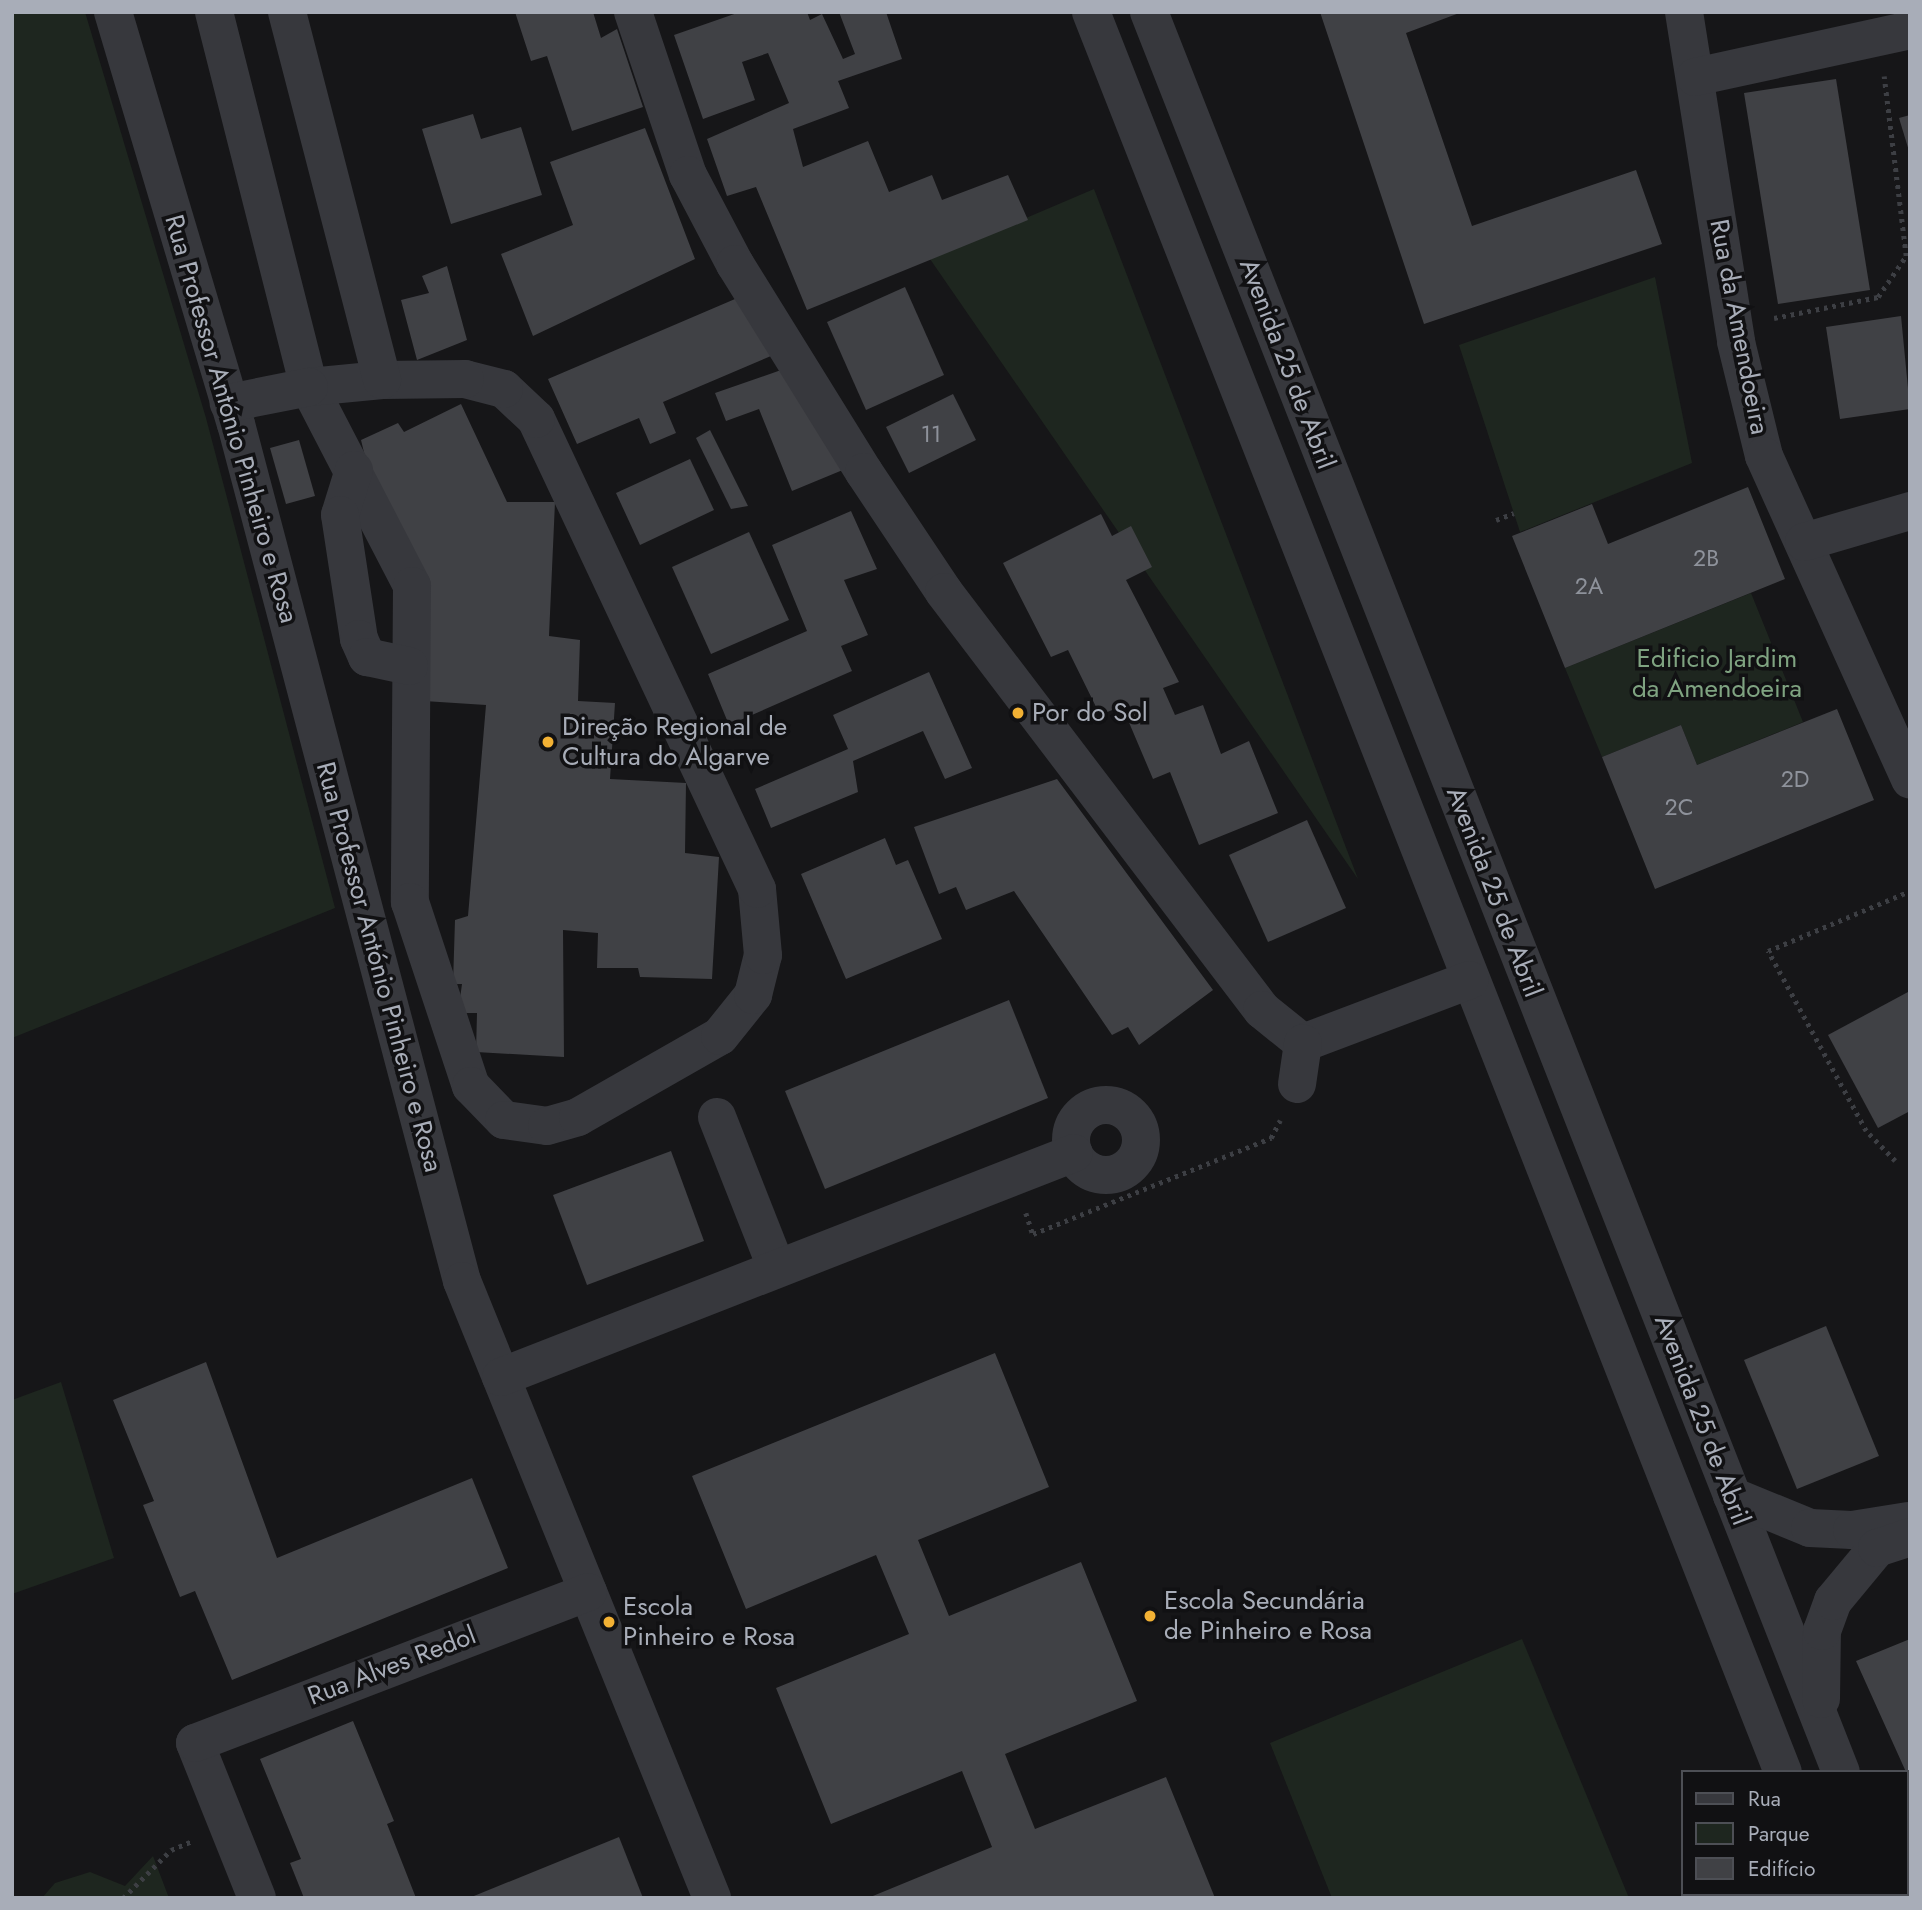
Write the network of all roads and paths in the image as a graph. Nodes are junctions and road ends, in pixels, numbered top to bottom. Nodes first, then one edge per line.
1 (113, 12) edge
2 (214, 12) edge
3 (287, 12) edge
4 (633, 12) edge
5 (1091, 12) edge
6 (1149, 12) edge
7 (1685, 12) edge
8 (1895, 34) edge
9 (1695, 76) junction
10 (1908, 255) edge
11 (1733, 326) junction
12 (382, 380) junction
13 (309, 387) junction
14 (229, 403) junction
15 (354, 470) junction
16 (1910, 511) edge
17 (1514, 513) dead end
18 (1496, 520) dead end
19 (1804, 542) junction
20 (409, 666) junction
21 (1910, 780) edge
22 (1910, 891) edge
23 (1470, 980) junction
24 (1303, 1043) junction
25 (1297, 1084) joint
26 (717, 1117) dead end
27 (1074, 1153) dead end
28 (1895, 1161) dead end
29 (1013, 1177) junction
30 (776, 1269) junction
31 (501, 1377) junction
32 (1731, 1496) junction
33 (1910, 1521) edge
34 (1910, 1537) edge
35 (588, 1592) junction
36 (1824, 1729) junction
37 (1782, 1770) edge
38 (1840, 1770) edge
39 (228, 1824) junction
40 (123, 1898) edge
41 (257, 1898) edge
42 (712, 1898) edge

1 - 14 street, Rua Professor António Pinheiro e Rosa
2 - 13 street
3 - 12 street
4 - 24 street
5 - 23 street, Avenida 25 de Abril
6 - 32 street, Avenida 25 de Abril
7 - 9 street, Rua da Amendoeira
8 - 9 street
8 - 10 path
9 - 11 street, Rua da Amendoeira
10 - 11 path
11 - 19 street, Rua da Amendoeira
12 - 13 street
12 - 20 street
13 - 14 street
13 - 15 street
14 - 31 street, Rua Professor António Pinheiro e Rosa
15 - 20 street
15 - 20 street
16 - 19 street
17 - 18 path
19 - 21 street, Rua da Amendoeira
22 - 28 path
23 - 24 street
23 - 37 street, Avenida 25 de Abril
24 - 25 street
25 - 29 path
26 - 30 street
27 - 29 street
29 - 30 street
30 - 31 street
31 - 35 street, Rua Professor António Pinheiro e Rosa
32 - 33 street
32 - 36 street, Avenida 25 de Abril
34 - 36 street
35 - 39 street, Rua Alves Redol
35 - 42 street, Rua Professor António Pinheiro e Rosa
36 - 38 street, Avenida 25 de Abril
39 - 40 path
39 - 41 street

